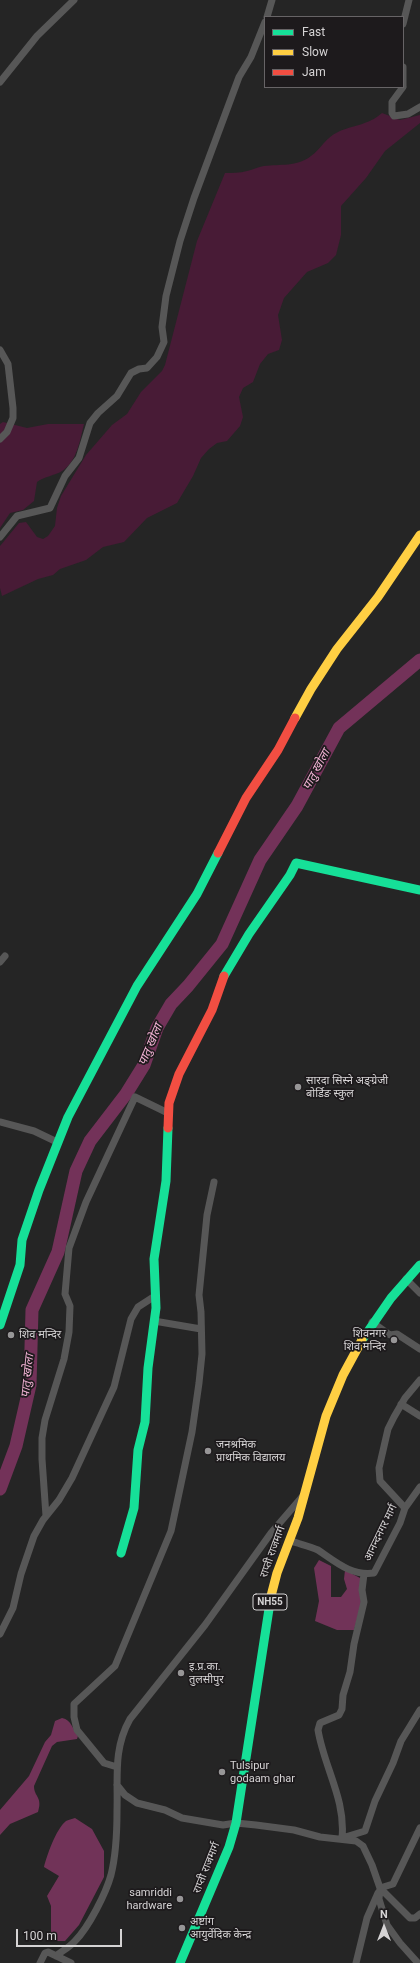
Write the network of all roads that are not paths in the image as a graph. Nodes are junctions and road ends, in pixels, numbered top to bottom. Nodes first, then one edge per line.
1 (74, 0) edge
2 (272, 0) edge
3 (409, 0) edge
4 (267, 16) edge
5 (404, 20) edge
6 (264, 24) edge
7 (0, 82) edge
8 (402, 88) edge
9 (420, 107) edge
10 (0, 350) edge
11 (0, 438) edge
12 (420, 536) edge
13 (0, 537) edge
14 (420, 890) edge
15 (5, 956) dead end
16 (0, 962) edge
17 (168, 1113) junction
18 (0, 1122) edge
19 (57, 1142) junction
20 (214, 1182) dead end
21 (420, 1265) edge
22 (406, 1279) junction
23 (420, 1293) edge
24 (155, 1296) junction
25 (154, 1321) junction
26 (372, 1322) junction
27 (0, 1325) edge
28 (201, 1329) junction
29 (420, 1349) edge
30 (420, 1380) edge
31 (401, 1404) junction
32 (420, 1416) edge
33 (420, 1487) edge
34 (305, 1494) junction
35 (405, 1508) junction
36 (46, 1516) junction
37 (291, 1541) junction
38 (121, 1553) dead end
39 (364, 1574) junction
40 (0, 1634) edge
41 (420, 1710) edge
42 (116, 1767) junction
43 (116, 1785) junction
44 (236, 1823) junction
45 (420, 1828) edge
46 (342, 1838) junction
47 (380, 1888) junction
48 (420, 1914) edge
49 (56, 1956) junction
50 (415, 1962) edge
51 (40, 1963) edge
52 (71, 1963) edge
53 (180, 1963) edge
54 (356, 1963) edge

1 - 7 street
2 - 4 street
3 - 5 street
6 - 13 street
8 - 9 street
10 - 11 street
12 - 19 street
14 - 17 street
15 - 16 street
17 - 24 street
17 - 36 street
18 - 19 street
19 - 27 street
20 - 28 street
21 - 22 street, राप्ती राजमार्ग / NH55
22 - 23 street
22 - 26 street, राप्ती राजमार्ग / NH55
24 - 25 street
24 - 36 street
25 - 28 street
25 - 38 street
26 - 29 street
26 - 34 street, राप्ती राजमार्ग / NH55
28 - 42 street
30 - 31 street
31 - 32 street
31 - 35 street
33 - 35 street, आनन्दनगर मार्ग
34 - 37 street, राप्ती राजमार्ग / NH55
34 - 42 street
35 - 39 street, आनन्दनगर मार्ग
36 - 40 street
37 - 39 street, आनन्दनगर मार्ग
37 - 44 street, राप्ती राजमार्ग / NH55
39 - 46 street
41 - 46 street
42 - 43 street
43 - 44 street
43 - 49 street
44 - 46 street
44 - 53 street, राप्ती राजमार्ग / NH55
45 - 47 street
46 - 47 street
47 - 48 street
47 - 50 street
47 - 54 street
49 - 51 street
49 - 52 street

